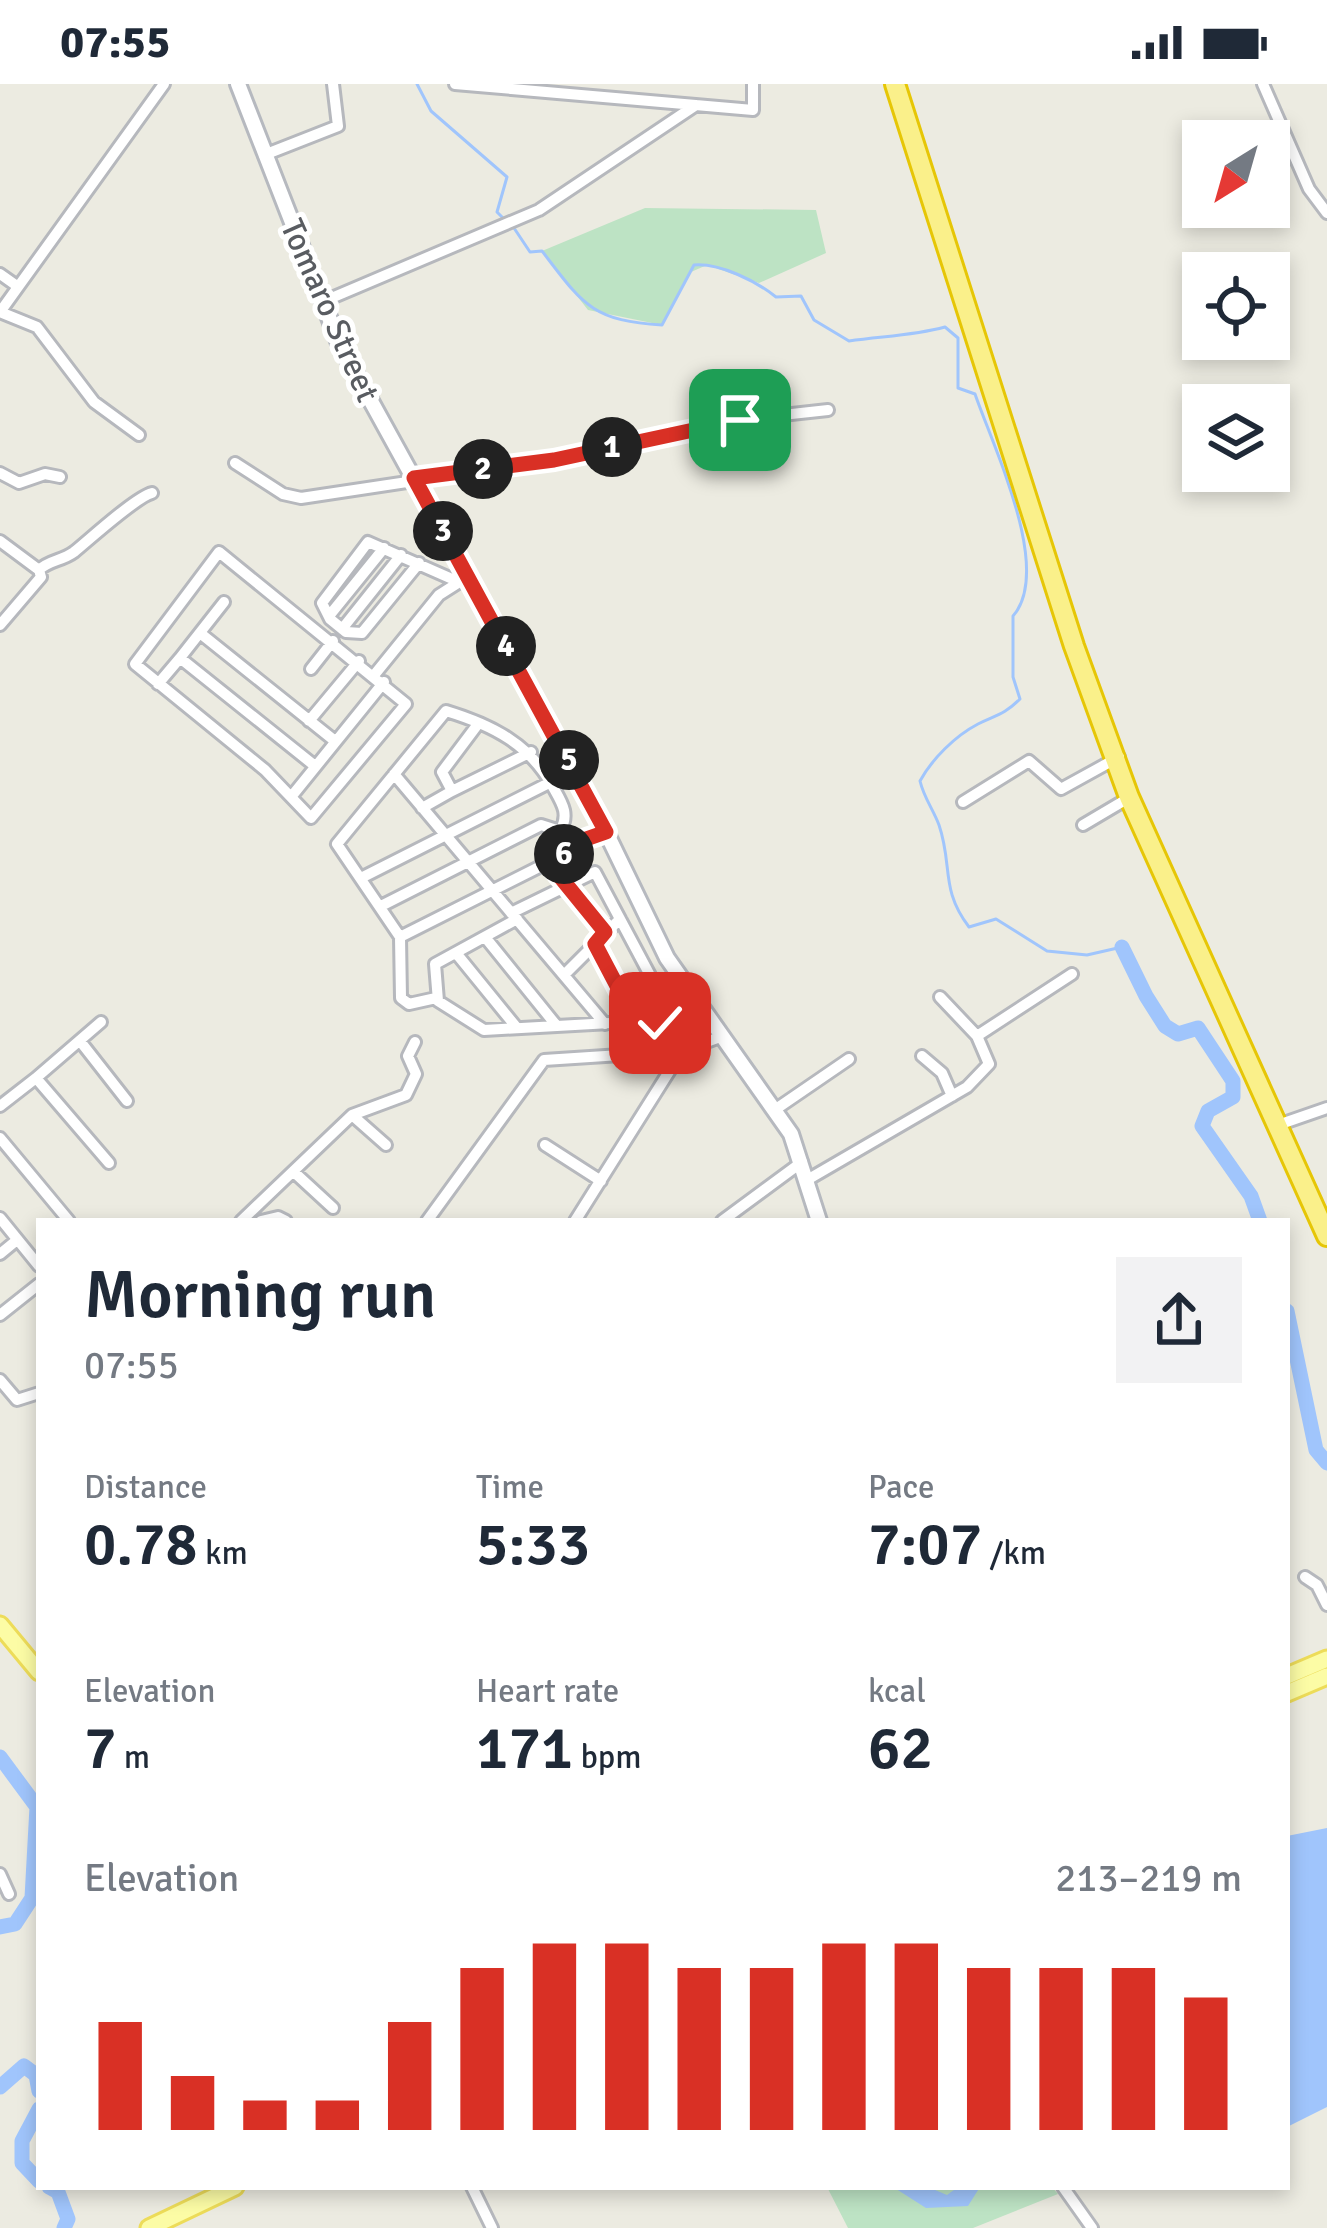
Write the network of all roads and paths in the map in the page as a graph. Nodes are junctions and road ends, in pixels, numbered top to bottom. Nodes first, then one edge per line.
1 (164, 84) edge
2 (238, 84) edge
3 (333, 84) edge
4 (455, 84) edge
5 (644, 84) edge
6 (753, 84) edge
7 (898, 84) edge
8 (1262, 84) edge
9 (478, 85) edge
10 (645, 100) junction
11 (696, 105) junction
12 (264, 155) junction
13 (1327, 213) edge
14 (0, 274) edge
15 (17, 286) junction
16 (322, 302) junction
17 (0, 312) edge
18 (828, 410) dead end
19 (139, 435) dead end
20 (236, 463) dead end
21 (0, 473) edge
22 (60, 477) dead end
23 (414, 478) junction
24 (152, 493) dead end
25 (0, 542) edge
26 (401, 555) junction
27 (419, 563) junction
28 (39, 570) junction
29 (465, 580) junction
30 (224, 602) dead end
31 (0, 625) edge
32 (342, 629) junction
33 (200, 633) junction
34 (333, 641) junction
35 (180, 658) junction
36 (359, 662) junction
37 (311, 669) dead end
38 (379, 678) junction
39 (158, 684) junction
40 (309, 721) junction
41 (478, 724) junction
42 (335, 741) junction
43 (531, 752) junction
44 (1118, 757) junction
45 (315, 766) junction
46 (394, 775) junction
47 (551, 782) junction
48 (452, 791) junction
49 (291, 796) junction
50 (1132, 796) junction
51 (963, 802) dead end
52 (422, 808) junction
53 (1083, 824) dead end
54 (560, 831) junction
55 (606, 832) junction
56 (444, 834) junction
57 (566, 846) junction
58 (468, 860) junction
59 (548, 862) junction
60 (361, 878) junction
61 (565, 884) junction
62 (493, 890) junction
63 (381, 906) junction
64 (514, 916) junction
65 (620, 919) junction
66 (605, 932) junction
67 (400, 937) junction
68 (485, 937) junction
69 (595, 944) junction
70 (456, 953) junction
71 (565, 974) junction
72 (1072, 974) dead end
73 (940, 997) dead end
74 (436, 998) junction
75 (101, 1022) dead end
76 (605, 1024) junction
77 (637, 1024) junction
78 (556, 1025) junction
79 (517, 1028) junction
80 (977, 1036) junction
81 (720, 1037) junction
82 (80, 1042) junction
83 (415, 1042) dead end
84 (682, 1051) junction
85 (922, 1056) dead end
86 (849, 1059) dead end
87 (36, 1078) junction
88 (952, 1096) junction
89 (127, 1101) dead end
90 (0, 1106) edge
91 (1327, 1108) edge
92 (776, 1109) junction
93 (352, 1115) junction
94 (1278, 1124) junction
95 (1, 1140) edge
96 (386, 1144) dead end
97 (545, 1145) dead end
98 (802, 1162) junction
99 (109, 1163) dead end
100 (296, 1173) junction
101 (807, 1180) junction
102 (601, 1181) junction
103 (333, 1208) dead end
104 (0, 1218) edge
105 (66, 1218) edge
106 (245, 1218) edge
107 (430, 1218) edge
108 (577, 1218) edge
109 (726, 1218) edge
110 (818, 1218) edge
111 (1327, 1221) edge
112 (1327, 1237) edge
113 (17, 1240) junction
114 (0, 1254) edge
115 (36, 1262) edge
116 (36, 1286) edge
117 (0, 1315) edge
118 (0, 1380) edge
119 (36, 1394) edge
120 (1304, 1577) dead end
121 (1327, 1605) edge
122 (0, 1625) edge
123 (33, 1651) edge
124 (1327, 1659) edge
125 (1290, 1675) edge
126 (1327, 1676) edge
127 (1290, 1692) edge
128 (0, 1874) edge
129 (9, 1894) dead end
130 (230, 2190) edge
131 (473, 2190) edge
132 (1065, 2190) edge
133 (183, 2220) edge
134 (149, 2228) edge
135 (491, 2228) edge
136 (1093, 2228) edge

1 - 15 street
2 - 12 street, Tomaro Street
3 - 12 street
4 - 9 street
5 - 10 street
6 - 11 street
7 - 44 highway
8 - 13 street
9 - 10 street
10 - 11 street
11 - 16 street
12 - 16 street, Tomaro Street
14 - 15 street
15 - 17 street
16 - 23 street, Tomaro Street
17 - 19 street
18 - 23 street
20 - 23 street
21 - 22 street
23 - 29 street, Tomaro Street
24 - 28 street
25 - 28 street
26 - 27 street
26 - 32 street
26 - 32 street
27 - 29 street
27 - 32 street
28 - 31 street
29 - 38 street
29 - 55 street, Tomaro Street
30 - 33 street
33 - 35 street
33 - 40 street
34 - 36 street
34 - 37 street
34 - 39 street
35 - 39 street
35 - 45 street
36 - 38 street
36 - 40 street
38 - 42 street
38 - 49 street
39 - 49 street
40 - 42 street
41 - 43 street
41 - 46 street
41 - 48 street
42 - 45 street
43 - 47 street
43 - 48 street
44 - 50 highway
44 - 51 street
45 - 49 street
46 - 52 street
46 - 60 street
47 - 54 street
47 - 56 street
48 - 52 street
50 - 53 street
50 - 94 highway
52 - 56 street
54 - 57 street
54 - 58 street
55 - 57 street
55 - 81 street, Tomaro Street
56 - 58 street
56 - 60 street
57 - 59 street
58 - 62 street
58 - 63 street
59 - 61 street
59 - 62 street
60 - 63 street
61 - 64 street
61 - 65 street
61 - 66 street
62 - 64 street
62 - 67 street
63 - 67 street
64 - 68 street
64 - 71 street
65 - 66 street
65 - 77 street
66 - 69 street
67 - 74 street
68 - 70 street
68 - 78 street
69 - 71 street
69 - 77 street
70 - 74 street
70 - 79 street
71 - 76 street
72 - 80 street
73 - 80 street
74 - 79 street
75 - 82 street
76 - 77 street
76 - 78 street
78 - 79 street
80 - 88 street
81 - 84 street
81 - 92 street, Tomaro Street
82 - 87 street
82 - 89 street
83 - 93 street
84 - 102 street
84 - 107 street
85 - 88 street
86 - 92 street
87 - 90 street
87 - 99 street
88 - 101 street
91 - 94 street
92 - 98 street, Tomaro Street
93 - 96 street
93 - 100 street
94 - 111 highway
94 - 112 highway
95 - 105 street
97 - 102 street
98 - 101 street, Tomaro Street
98 - 109 street
100 - 103 street
100 - 106 street
101 - 110 street, Tomaro Street
102 - 108 street
104 - 113 street
113 - 114 street
113 - 115 street
116 - 117 street
118 - 119 street
120 - 121 street
122 - 123 main road
124 - 125 main road
126 - 127 main road
128 - 129 street
130 - 133 main road
131 - 135 street
132 - 136 street
133 - 134 main road

